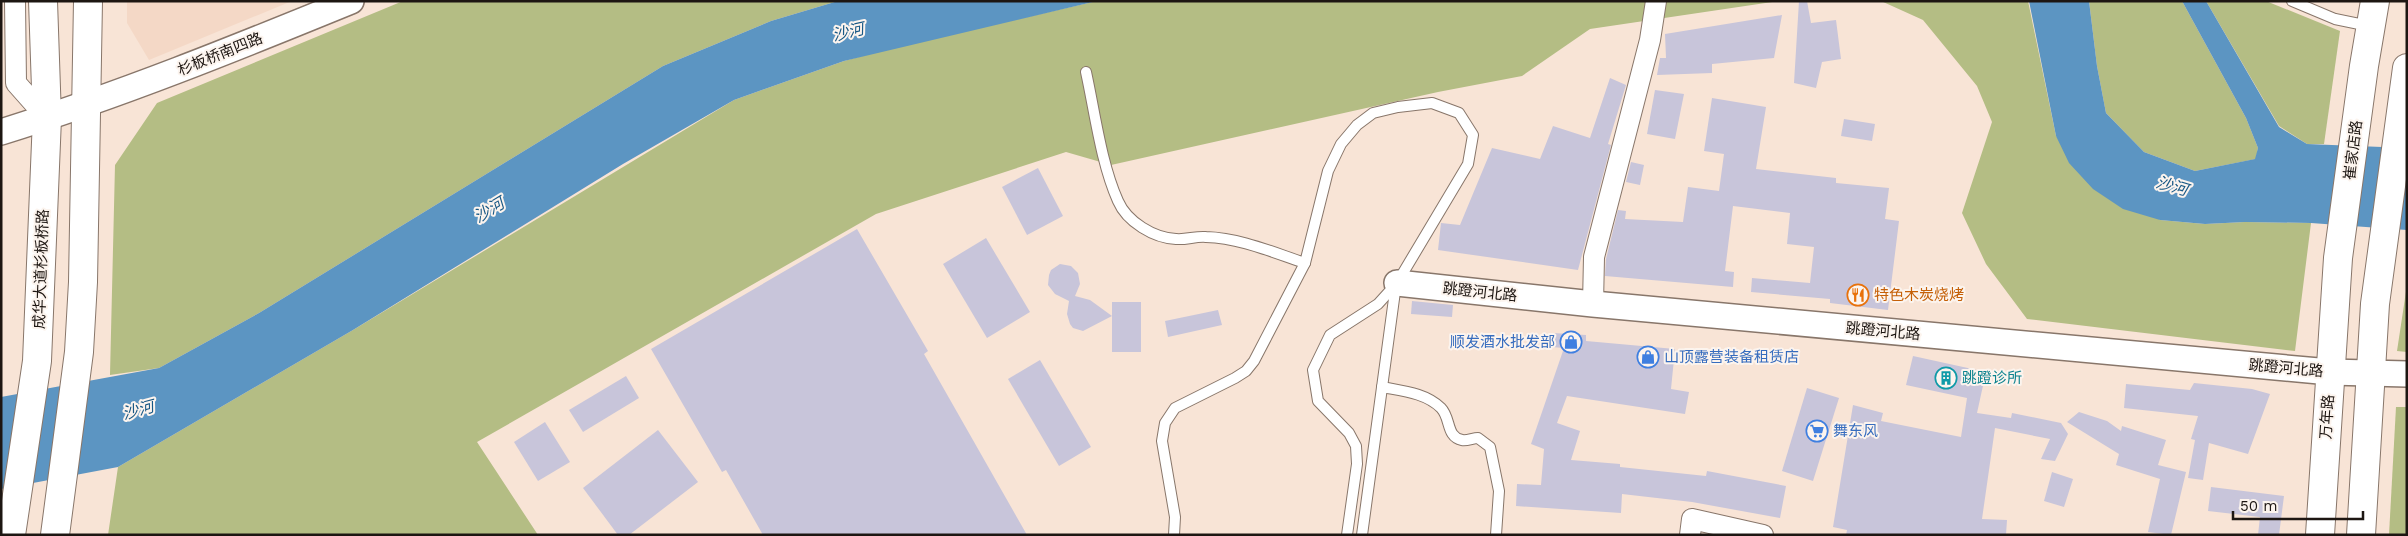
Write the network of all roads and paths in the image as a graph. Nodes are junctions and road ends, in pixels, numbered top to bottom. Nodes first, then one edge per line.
1 (15, 1) edge
2 (43, 1) edge
3 (88, 1) edge
4 (351, 1) edge
5 (1656, 1) edge
6 (2292, 1) edge
7 (2372, 13) edge
8 (2407, 68) edge
9 (1086, 72) dead end
10 (2406, 72) edge
11 (87, 104) junction
12 (47, 118) junction
13 (1, 132) edge
14 (1305, 263) junction
15 (1397, 283) junction
16 (2334, 298) joint
17 (1593, 304) junction
18 (2330, 372) junction
19 (2370, 373) junction
20 (2407, 374) edge
21 (1382, 387) junction
22 (13, 523) edge
23 (55, 535) edge
24 (1174, 535) edge
25 (1347, 535) edge
26 (1362, 535) edge
27 (1496, 535) edge
28 (1690, 535) edge
29 (1763, 535) edge
30 (2320, 535) edge
31 (2361, 535) edge

1 - 12 street
2 - 12 main road, 成华大道杉板桥路
3 - 11 main road
4 - 11 street, 杉板桥南四路
5 - 17 street
6 - 7 lane
7 - 16 main road, 崔家店路
8 - 10 main road
9 - 14 lane
10 - 19 main road
11 - 12 street, 杉板桥南四路
11 - 23 main road
12 - 13 street, 杉板桥南四路
12 - 22 main road, 成华大道杉板桥路
14 - 15 lane
14 - 24 lane
15 - 17 street, 跳蹬河北路
15 - 21 lane
15 - 25 lane
16 - 18 main road, 万年路
17 - 18 street, 跳蹬河北路
18 - 19 street, 跳蹬河北路
18 - 30 main road, 万年路
19 - 20 street, 跳蹬河北路
19 - 31 main road
21 - 26 lane
21 - 27 lane
28 - 29 street

